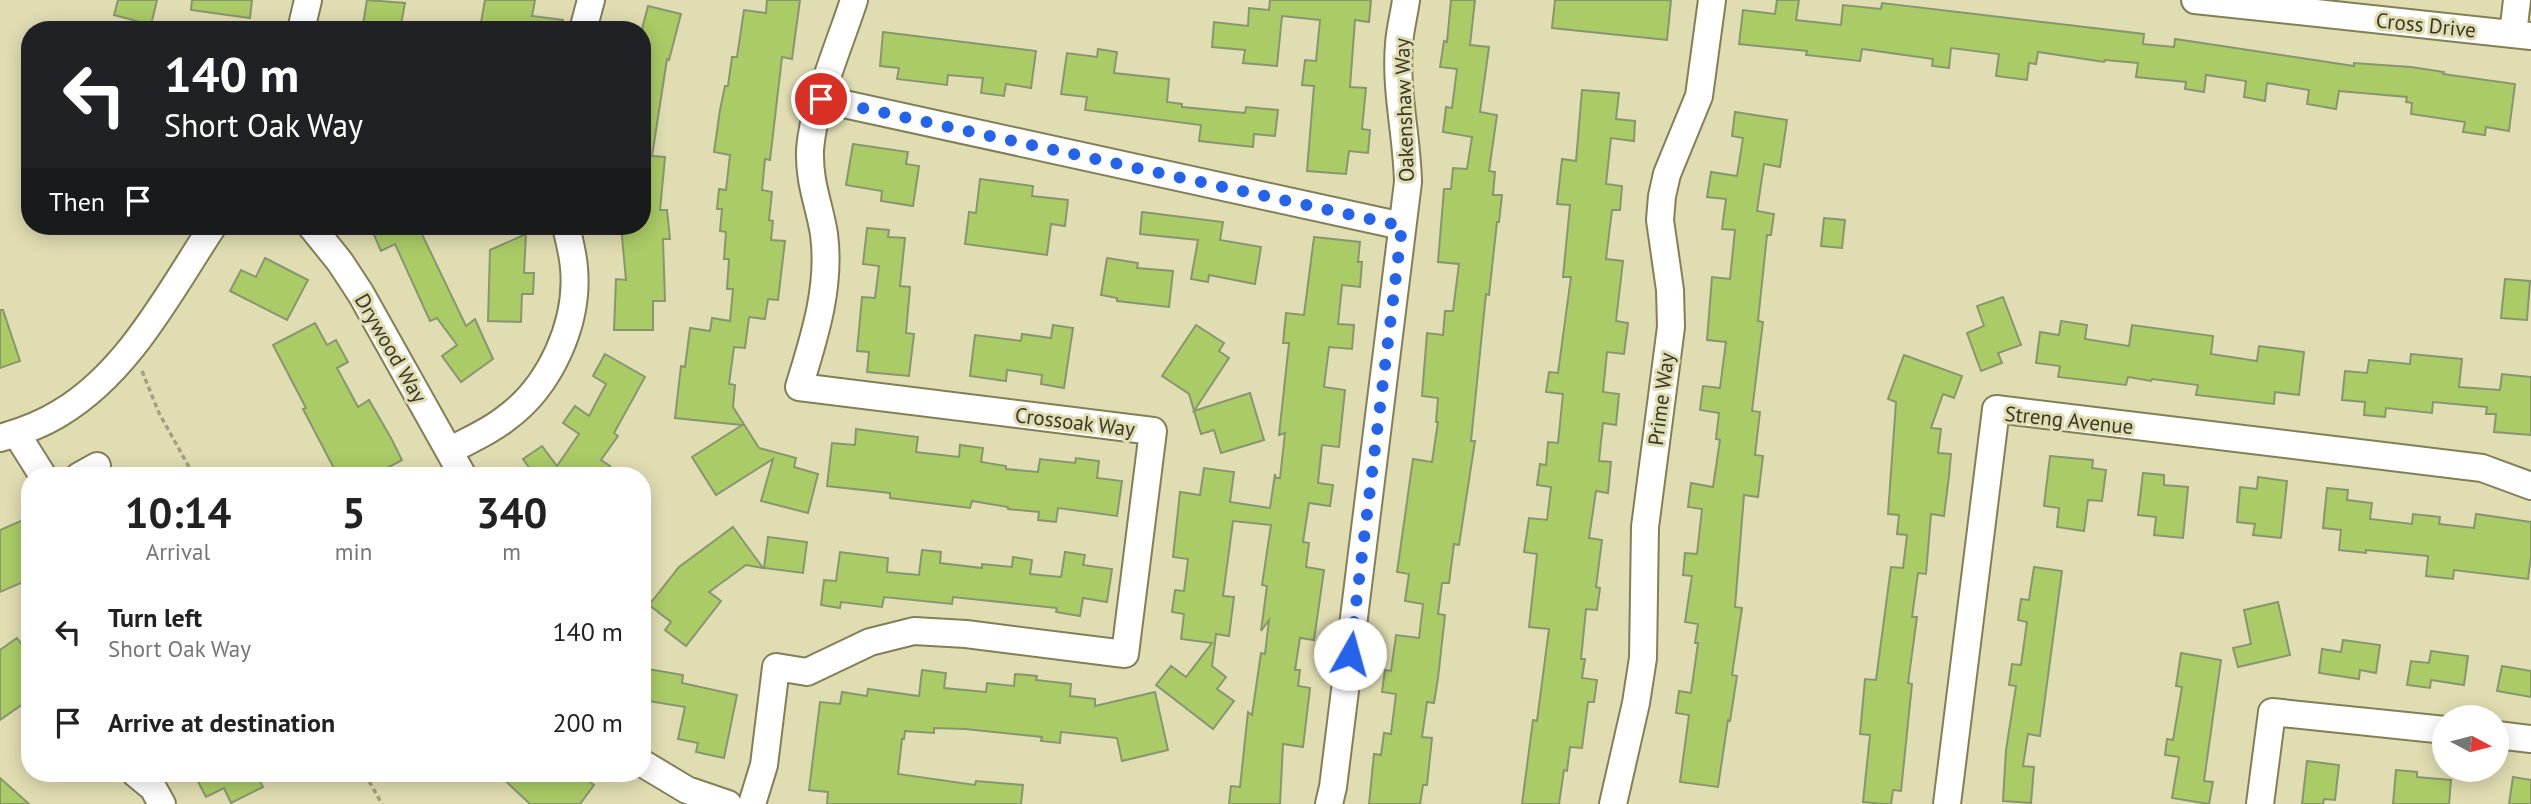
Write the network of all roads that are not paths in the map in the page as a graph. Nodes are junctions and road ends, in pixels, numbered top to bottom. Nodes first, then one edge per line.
1 (308, 0) edge
2 (591, 0) edge
3 (854, 0) edge
4 (1406, 0) edge
5 (1712, 0) edge
6 (2195, 0) edge
7 (2517, 0) edge
8 (303, 21) edge
9 (585, 21) edge
10 (2522, 35) edge
11 (821, 99) junction
12 (1402, 226) junction
13 (207, 235) edge
14 (318, 235) edge
15 (568, 235) edge
16 (8, 435) edge
17 (449, 451) junction
18 (35, 467) edge
19 (458, 467) edge
20 (2531, 486) edge
21 (2432, 729) edge
22 (2510, 737) edge
23 (2531, 739) edge
24 (651, 768) edge
25 (146, 782) edge
26 (162, 804) edge
27 (728, 804) edge
28 (752, 804) edge
29 (1329, 804) edge
30 (1614, 804) edge
31 (1947, 804) edge
32 (2260, 804) edge

1 - 8 street
2 - 9 street
3 - 11 street, Crossoak Way
4 - 12 street, Oakenshaw Way
5 - 30 street, Prime Way
6 - 10 street, Cross Drive
7 - 10 street
11 - 12 street
11 - 28 street, Crossoak Way
12 - 29 street, Oakenshaw Way
13 - 16 street
14 - 17 street, Drywood Way
15 - 17 street
16 - 18 street
17 - 19 street, Drywood Way
20 - 31 street, Streng Avenue
21 - 32 street
22 - 23 street
24 - 27 street
25 - 26 street

